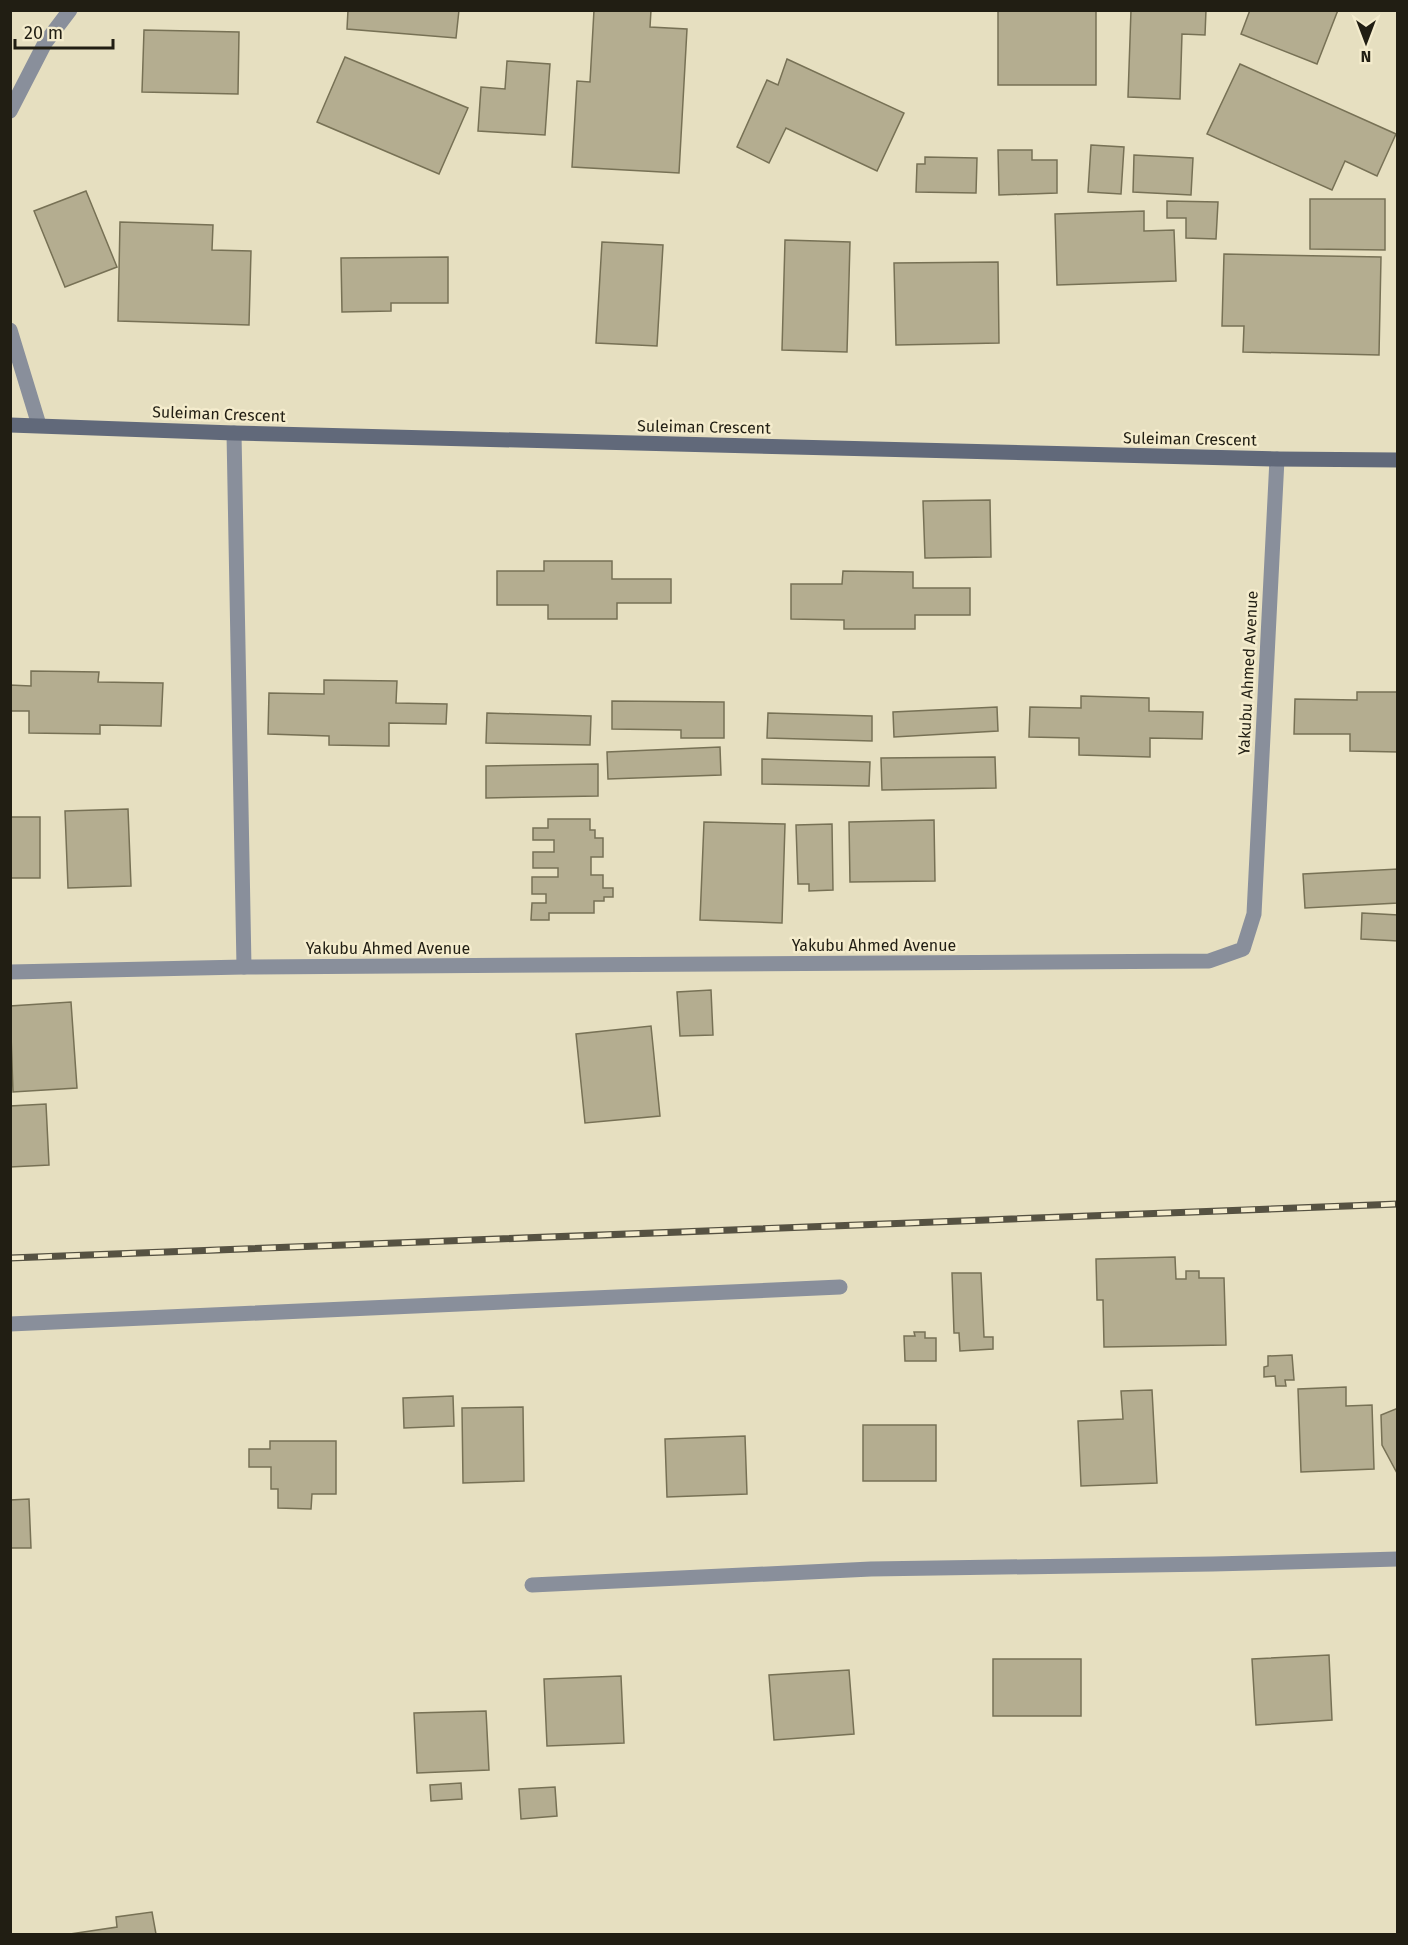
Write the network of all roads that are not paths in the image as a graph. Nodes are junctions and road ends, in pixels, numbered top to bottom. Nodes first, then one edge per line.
1 (70, 10) edge
2 (10, 111) edge
3 (10, 330) edge
4 (10, 425) edge
5 (39, 426) junction
6 (234, 433) junction
7 (1277, 459) junction
8 (1398, 460) edge
9 (244, 967) junction
10 (10, 972) edge
11 (840, 1287) dead end
12 (10, 1324) edge
13 (1398, 1558) edge
14 (532, 1585) dead end

1 - 2 street
3 - 5 street
4 - 5 street, Suleiman Crescent
5 - 6 street, Suleiman Crescent
6 - 7 street, Suleiman Crescent
6 - 9 street
7 - 8 street, Suleiman Crescent
7 - 9 street, Yakubu Ahmed Avenue
9 - 10 street, Yakubu Ahmed Avenue
11 - 12 street
13 - 14 street

